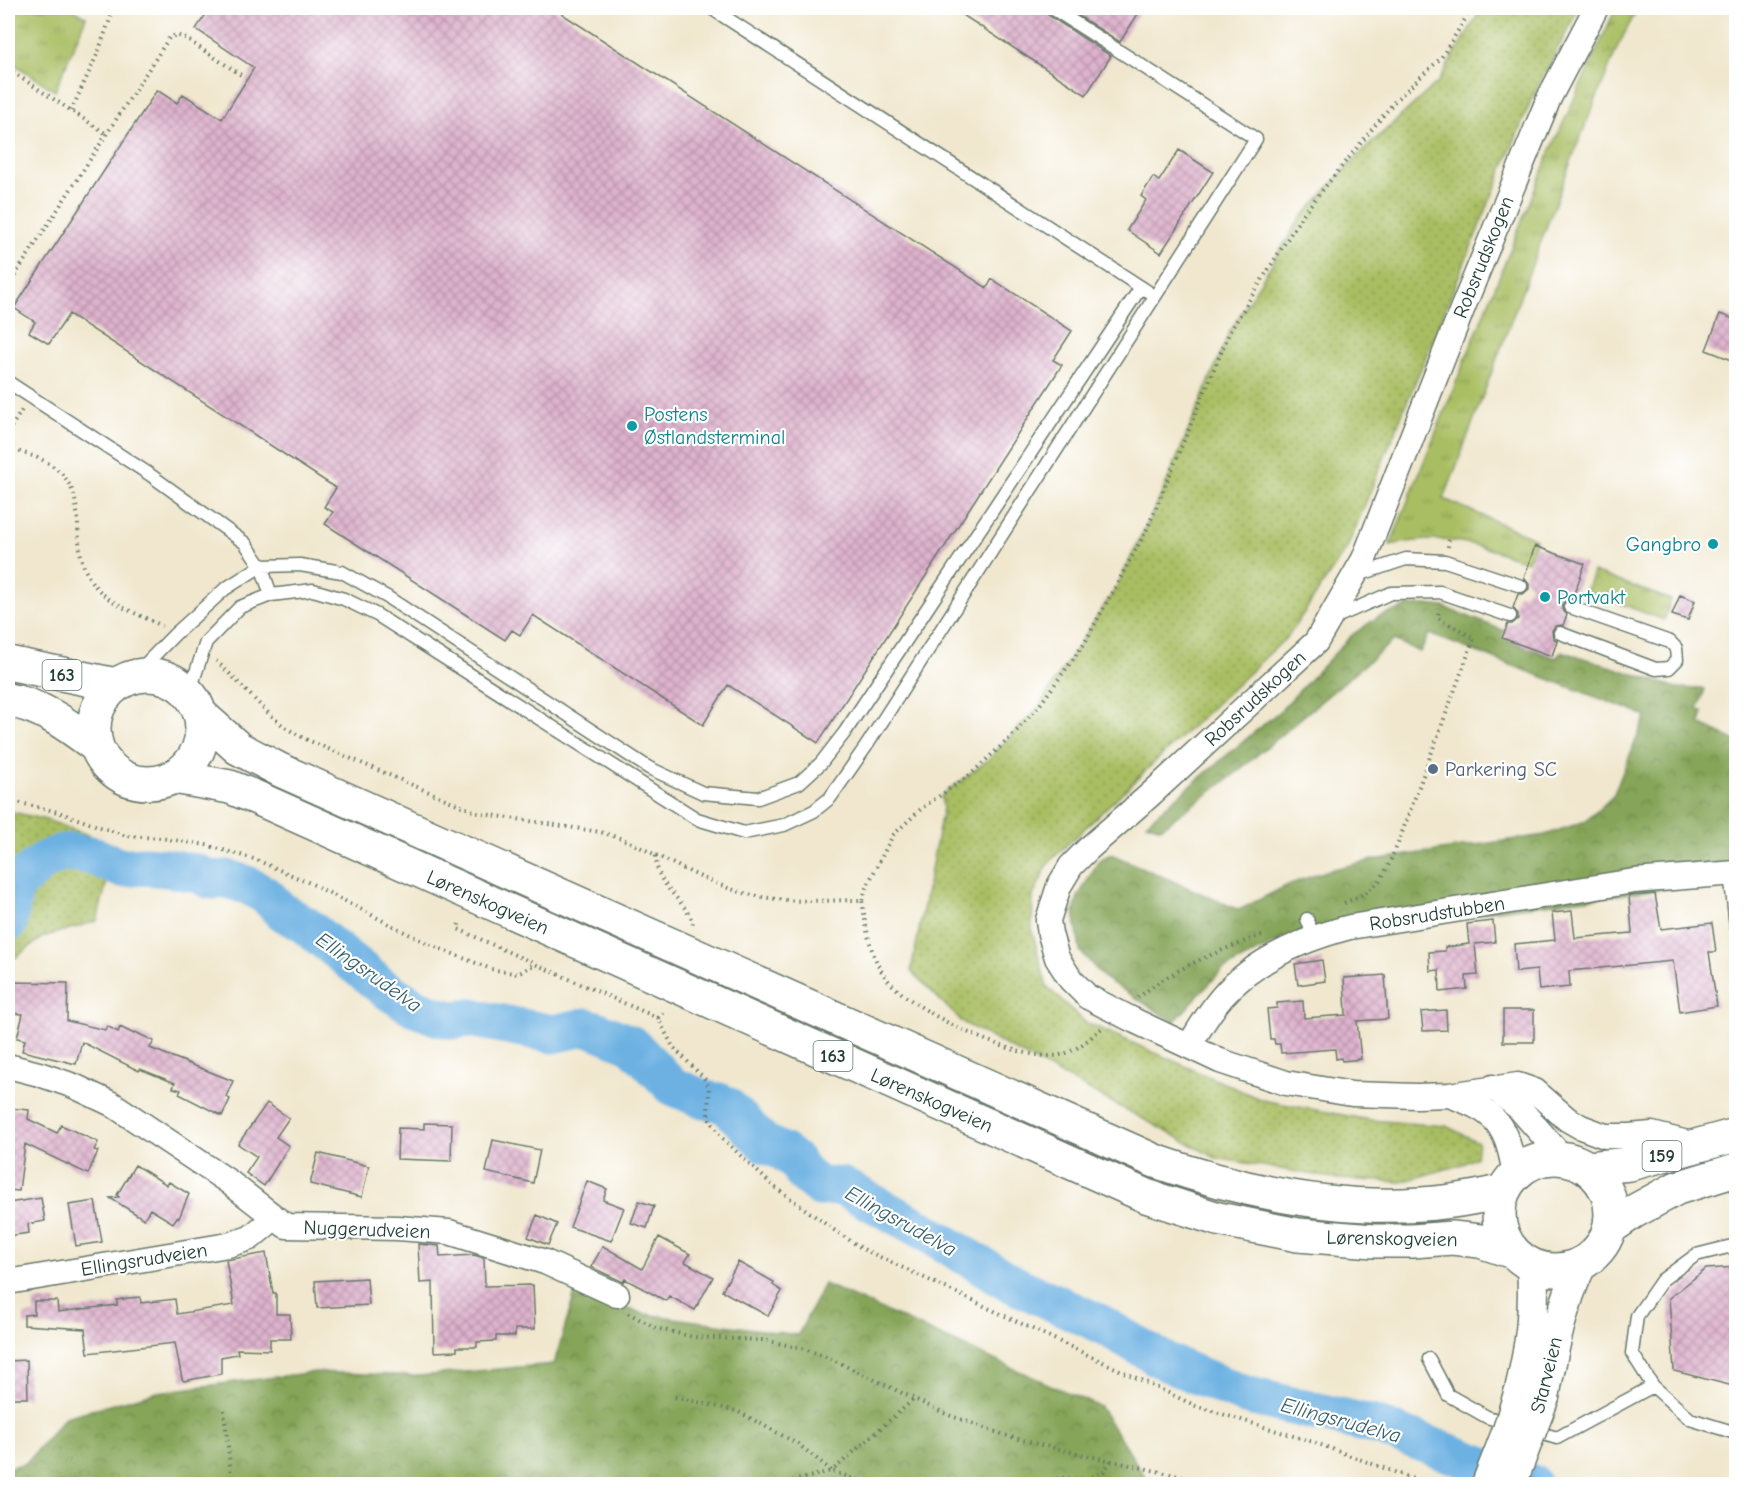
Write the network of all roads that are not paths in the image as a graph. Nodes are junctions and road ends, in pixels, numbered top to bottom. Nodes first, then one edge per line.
1 (711, 8) edge
2 (1052, 8) edge
3 (1596, 8) edge
4 (1141, 287) junction
5 (1155, 297) junction
6 (8, 382) edge
7 (261, 566) junction
8 (1353, 577) junction
9 (1521, 586) dead end
10 (270, 595) junction
11 (1570, 607) dead end
12 (1510, 616) dead end
13 (1328, 621) junction
14 (1560, 633) dead end
15 (8, 663) edge
16 (125, 681) junction
17 (8, 700) edge
18 (194, 704) junction
19 (97, 747) junction
20 (174, 777) junction
21 (1733, 873) edge
22 (1737, 926) edge
23 (1189, 1046) junction
24 (8, 1066) edge
25 (1493, 1088) junction
26 (1449, 1095) junction
27 (1737, 1135) edge
28 (1695, 1145) junction
29 (1575, 1163) junction
30 (1737, 1170) edge
31 (1509, 1183) junction
32 (274, 1218) junction
33 (1610, 1228) junction
34 (1737, 1245) edge
35 (1522, 1259) junction
36 (1581, 1265) junction
37 (8, 1282) edge
38 (616, 1295) road end
39 (1429, 1359) dead end
40 (1653, 1386) junction
41 (1532, 1393) junction
42 (1737, 1433) edge
43 (1487, 1485) edge
44 (1511, 1485) edge

1 - 4 lane
2 - 5 lane
3 - 8 street, Robsrudskogen
4 - 5 lane
4 - 7 lane
5 - 10 lane
6 - 7 lane
7 - 10 lane
7 - 16 lane
8 - 9 lane
8 - 13 street, Robsrudskogen
10 - 18 lane
11 - 14 lane
12 - 13 lane
13 - 23 street, Robsrudskogen, bridge
15 - 16 highway, 163
16 - 18 highway, 163
16 - 19 highway, 163
17 - 19 highway, 163
18 - 20 highway
18 - 31 highway, Lørenskogveien / 163
19 - 20 highway, 163
20 - 35 highway, Lørenskogveien / 163
21 - 22 lane, Robsrudstubben
21 - 23 street, Robsrudstubben
23 - 26 street, Robsrudskogen
24 - 32 street, Nuggerudveien
25 - 26 street, Robsrudskogen
25 - 28 street, Robsrudskogen
25 - 29 street
26 - 31 street, Robsrudskogen
27 - 28 highway, 159
28 - 29 highway, 159
29 - 31 highway, 159
29 - 33 highway
30 - 33 highway, 159
31 - 35 highway
32 - 37 street, Ellingsrudveien
32 - 38 street, Nuggerudveien
33 - 36 highway, 159
34 - 40 lane
35 - 36 highway
35 - 41 street, Starveien
36 - 41 street, Starveien
39 - 40 lane
40 - 42 lane
41 - 43 street, Starveien, bridge
41 - 44 street, Starveien, bridge

